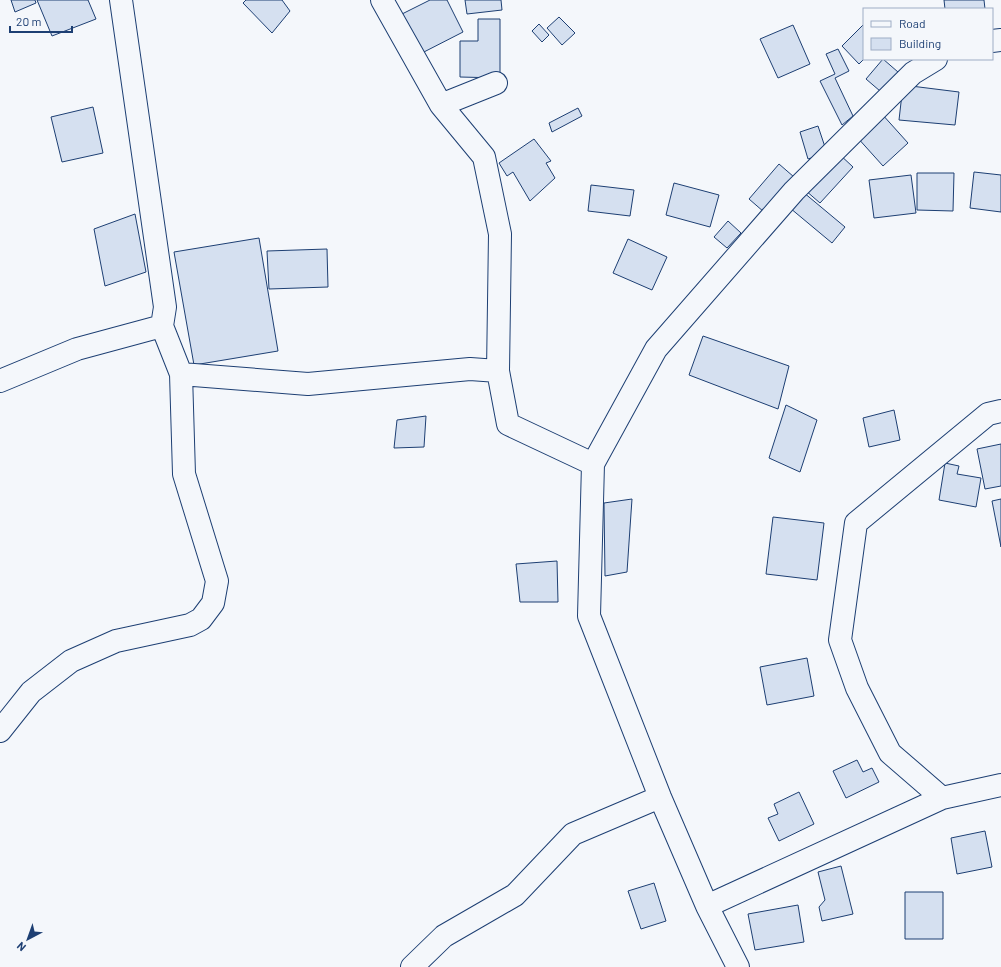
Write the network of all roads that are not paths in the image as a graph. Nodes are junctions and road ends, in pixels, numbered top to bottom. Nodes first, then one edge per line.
1 (121, 0) edge
2 (382, 0) edge
3 (927, 61) edge
4 (496, 83) dead end
5 (441, 104) junction
6 (162, 326) junction
7 (498, 371) junction
8 (181, 374) junction
9 (0, 381) edge
10 (1001, 411) edge
11 (593, 464) junction
12 (0, 731) edge
13 (1001, 785) edge
14 (660, 797) junction
15 (942, 798) junction
16 (707, 906) junction
17 (412, 967) edge
18 (738, 967) edge

1 - 6 street
2 - 5 street
3 - 11 street
4 - 5 street
5 - 7 street
6 - 8 street
6 - 9 street
7 - 8 street
7 - 11 street
8 - 12 street
10 - 15 street
11 - 14 street
13 - 15 street
14 - 16 street
14 - 17 street
15 - 16 street
16 - 18 street

